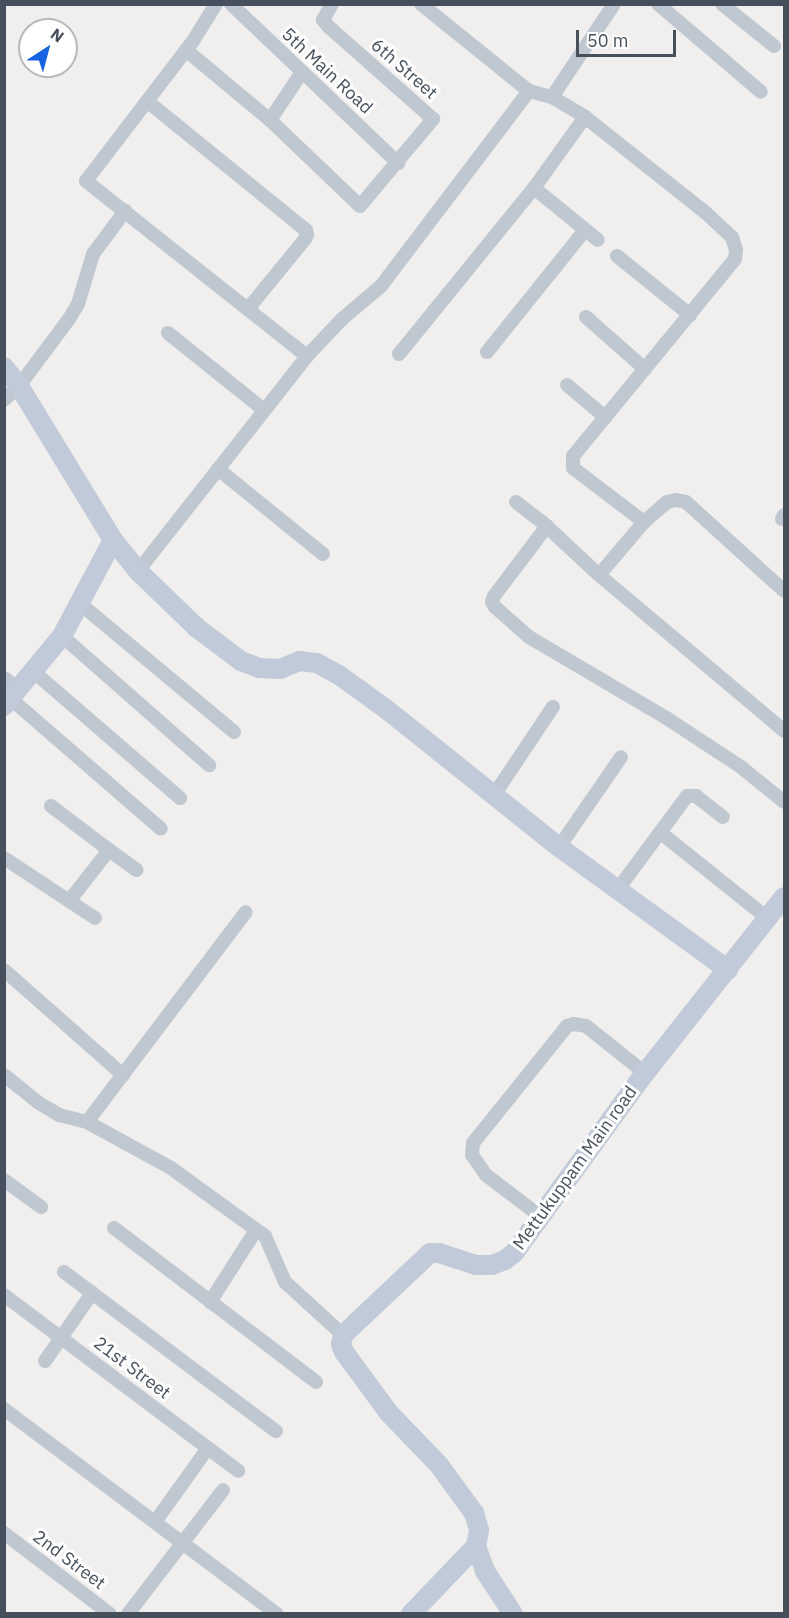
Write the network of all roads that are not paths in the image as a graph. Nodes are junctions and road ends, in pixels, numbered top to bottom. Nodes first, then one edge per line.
1 (216, 4) edge
2 (231, 4) edge
3 (332, 4) edge
4 (421, 4) edge
5 (614, 4) edge
6 (658, 4) edge
7 (722, 4) edge
8 (774, 46) dead end
9 (186, 50) junction
10 (302, 72) junction
11 (529, 91) junction
12 (761, 92) dead end
13 (552, 97) junction
14 (147, 101) junction
15 (585, 117) junction
16 (270, 120) junction
17 (398, 163) junction
18 (534, 188) junction
19 (125, 211) junction
20 (585, 230) junction
21 (598, 240) dead end
22 (617, 256) dead end
23 (248, 309) junction
24 (690, 315) junction
25 (586, 317) dead end
26 (168, 333) dead end
27 (487, 352) dead end
28 (399, 354) dead end
29 (307, 356) junction
30 (4, 367) edge
31 (645, 369) junction
32 (19, 386) junction
33 (567, 386) dead end
34 (4, 400) edge
35 (264, 410) junction
36 (605, 417) junction
37 (218, 469) junction
38 (516, 502) dead end
39 (644, 522) junction
40 (547, 526) junction
41 (113, 540) junction
42 (323, 554) dead end
43 (138, 571) junction
44 (599, 575) junction
45 (784, 591) edge
46 (78, 602) junction
47 (62, 636) junction
48 (34, 672) junction
49 (10, 693) edge
50 (553, 707) dead end
51 (784, 730) edge
52 (234, 732) dead end
53 (621, 756) dead end
54 (209, 765) dead end
55 (494, 795) junction
56 (180, 798) dead end
57 (784, 802) edge
58 (51, 806) dead end
59 (723, 817) dead end
60 (161, 829) dead end
61 (662, 833) junction
62 (559, 847) junction
63 (109, 850) junction
64 (4, 858) edge
65 (137, 870) dead end
66 (618, 889) junction
67 (784, 897) edge
68 (70, 900) junction
69 (246, 912) dead end
70 (766, 917) junction
71 (95, 918) dead end
72 (4, 969) edge
73 (728, 970) junction
74 (645, 1073) junction
75 (4, 1075) edge
76 (123, 1075) junction
77 (87, 1122) junction
78 (4, 1180) edge
79 (41, 1207) dead end
80 (540, 1216) junction
81 (114, 1228) dead end
82 (256, 1230) junction
83 (64, 1272) dead end
84 (92, 1293) junction
85 (4, 1295) edge
86 (210, 1302) junction
87 (343, 1335) junction
88 (61, 1337) junction
89 (45, 1361) dead end
90 (316, 1383) dead end
91 (4, 1409) edge
92 (276, 1431) dead end
93 (208, 1448) junction
94 (238, 1470) dead end
95 (223, 1490) dead end
96 (155, 1522) junction
97 (5, 1535) edge
98 (181, 1541) junction
99 (476, 1546) junction
100 (111, 1614) edge
101 (128, 1614) edge
102 (277, 1614) edge
103 (411, 1614) edge
104 (513, 1614) edge

1 - 9 street
2 - 10 street, 5th Main Road
3 - 17 street, 6th Street
4 - 11 street
5 - 13 street
6 - 12 street
7 - 8 street
9 - 14 street
9 - 16 street
10 - 16 street
10 - 17 street, 5th Main Road
11 - 13 street
11 - 29 street
13 - 15 street
14 - 19 street
14 - 23 street
15 - 18 street
15 - 24 street
16 - 17 street
18 - 20 street
18 - 28 street
19 - 23 street
19 - 32 street
20 - 21 street
20 - 27 street
22 - 24 street
23 - 29 street
24 - 31 street
25 - 31 street
26 - 35 street
29 - 35 street
30 - 32 street
31 - 36 street
32 - 34 street
32 - 41 street
33 - 36 street
35 - 37 street
36 - 39 street
37 - 42 street
37 - 43 street
38 - 40 street
39 - 44 street
39 - 45 street
40 - 44 street
40 - 57 street
41 - 43 street
41 - 46 street
43 - 55 street
44 - 51 street
46 - 47 street
46 - 52 street
47 - 48 street
47 - 54 street
48 - 49 street
48 - 56 street
49 - 60 street
50 - 55 street
53 - 62 street
55 - 62 street
58 - 63 street
59 - 61 street
61 - 66 street
61 - 70 street
62 - 66 street
63 - 65 street
63 - 68 street
64 - 68 street
66 - 73 street
67 - 70 street, Mettukuppam Main road
68 - 71 street
69 - 76 street
70 - 73 street, Mettukuppam Main road
72 - 76 street
73 - 74 street, Mettukuppam Main road
74 - 80 street, Mettukuppam Main road
74 - 80 street
75 - 77 street
76 - 77 street
77 - 82 street
78 - 79 street
80 - 87 street, Mettukuppam Main road
81 - 86 street
82 - 86 street
82 - 87 street
83 - 84 street
84 - 88 street
84 - 92 street
85 - 88 street, 21st Street
86 - 90 street
87 - 99 street
88 - 89 street
88 - 93 street, 21st Street
91 - 96 street
93 - 94 street, 21st Street
93 - 96 street
95 - 98 street
96 - 98 street
97 - 100 street, 2nd Street
98 - 101 street
98 - 102 street
99 - 103 street
99 - 104 street

